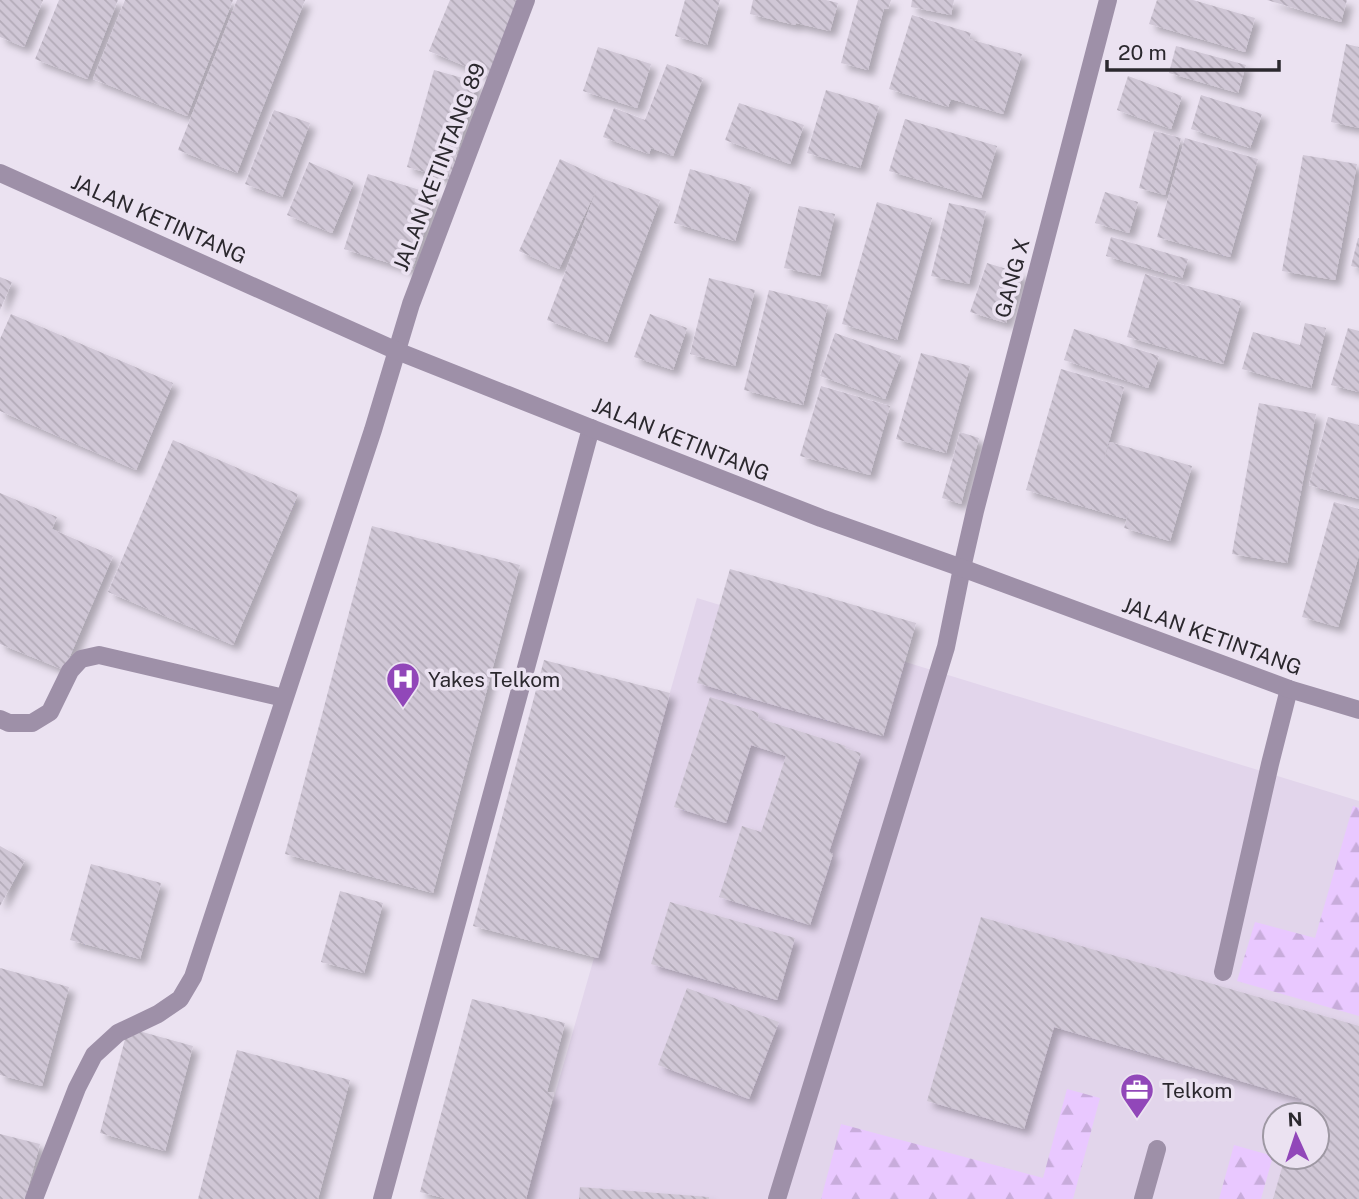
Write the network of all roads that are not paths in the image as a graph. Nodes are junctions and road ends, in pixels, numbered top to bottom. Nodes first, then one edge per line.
1 (526, 0) edge
2 (1108, 0) edge
3 (0, 173) edge
4 (397, 351) junction
5 (591, 428) junction
6 (962, 568) junction
7 (1289, 689) junction
8 (284, 698) junction
9 (1359, 710) edge
10 (0, 719) edge
11 (1223, 972) dead end
12 (1157, 1149) dead end
13 (34, 1199) edge
14 (382, 1199) edge
15 (777, 1199) edge
16 (1143, 1199) edge

1 - 4 street, JALAN KETINTANG 89
2 - 6 street, GANG X
3 - 4 street, JALAN KETINTANG
4 - 5 street, JALAN KETINTANG
4 - 8 street, JALAN KETINTANG 89
5 - 6 street, JALAN KETINTANG
5 - 14 street
6 - 7 street, JALAN KETINTANG
6 - 15 street, GANG X
7 - 9 street, JALAN KETINTANG
7 - 11 street
8 - 10 street
8 - 13 street, JALAN KETINTANG 89
12 - 16 street

